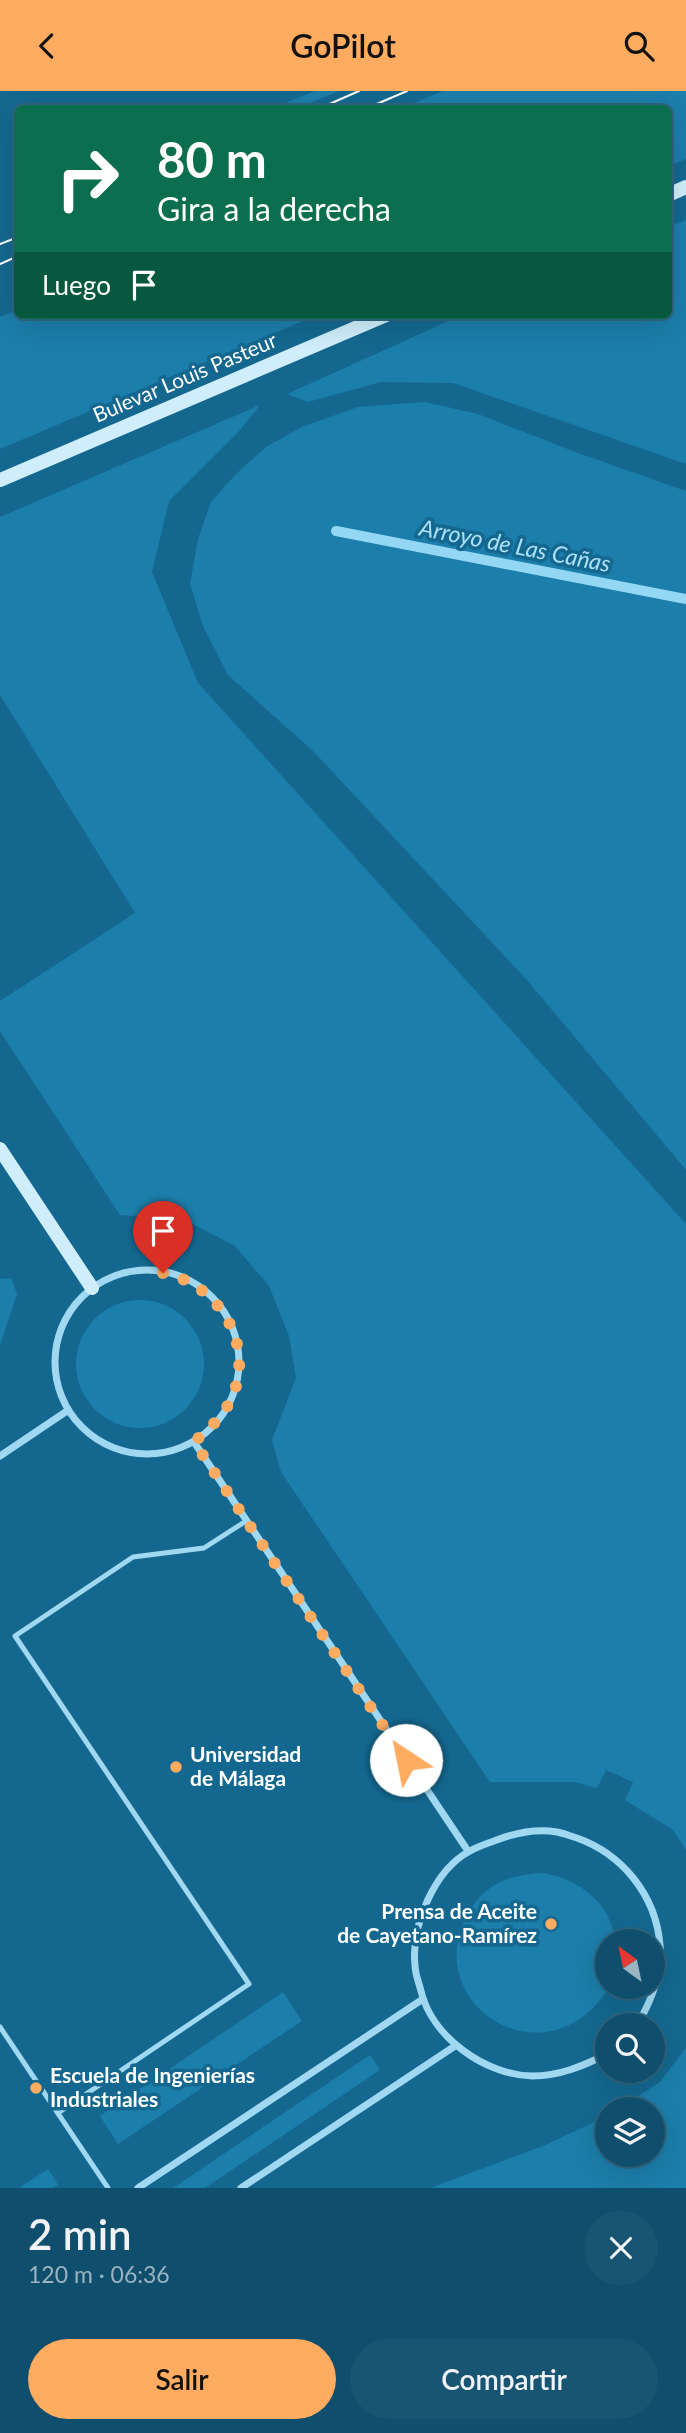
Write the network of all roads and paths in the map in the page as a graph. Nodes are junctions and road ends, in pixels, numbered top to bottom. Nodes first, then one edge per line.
1 (377, 319) edge
2 (0, 480) edge
3 (0, 1149) edge
4 (92, 1288) junction
5 (67, 1411) junction
6 (194, 1442) junction
7 (0, 1456) edge
8 (246, 1521) junction
9 (468, 1851) junction
10 (423, 1999) junction
11 (643, 2013) edge
12 (0, 2027) edge
13 (455, 2046) junction
14 (595, 2060) edge
15 (58, 2113) junction
16 (108, 2188) edge
17 (138, 2188) edge
18 (241, 2188) edge

1 - 2 street, Bulevar Louis Pasteur
3 - 4 street
4 - 5 street
4 - 6 street
5 - 6 street
5 - 7 street
6 - 8 street
8 - 9 street
8 - 15 lane
9 - 10 street
9 - 11 street
10 - 13 street
10 - 17 street
12 - 15 lane
13 - 14 street
13 - 18 street
15 - 16 lane

